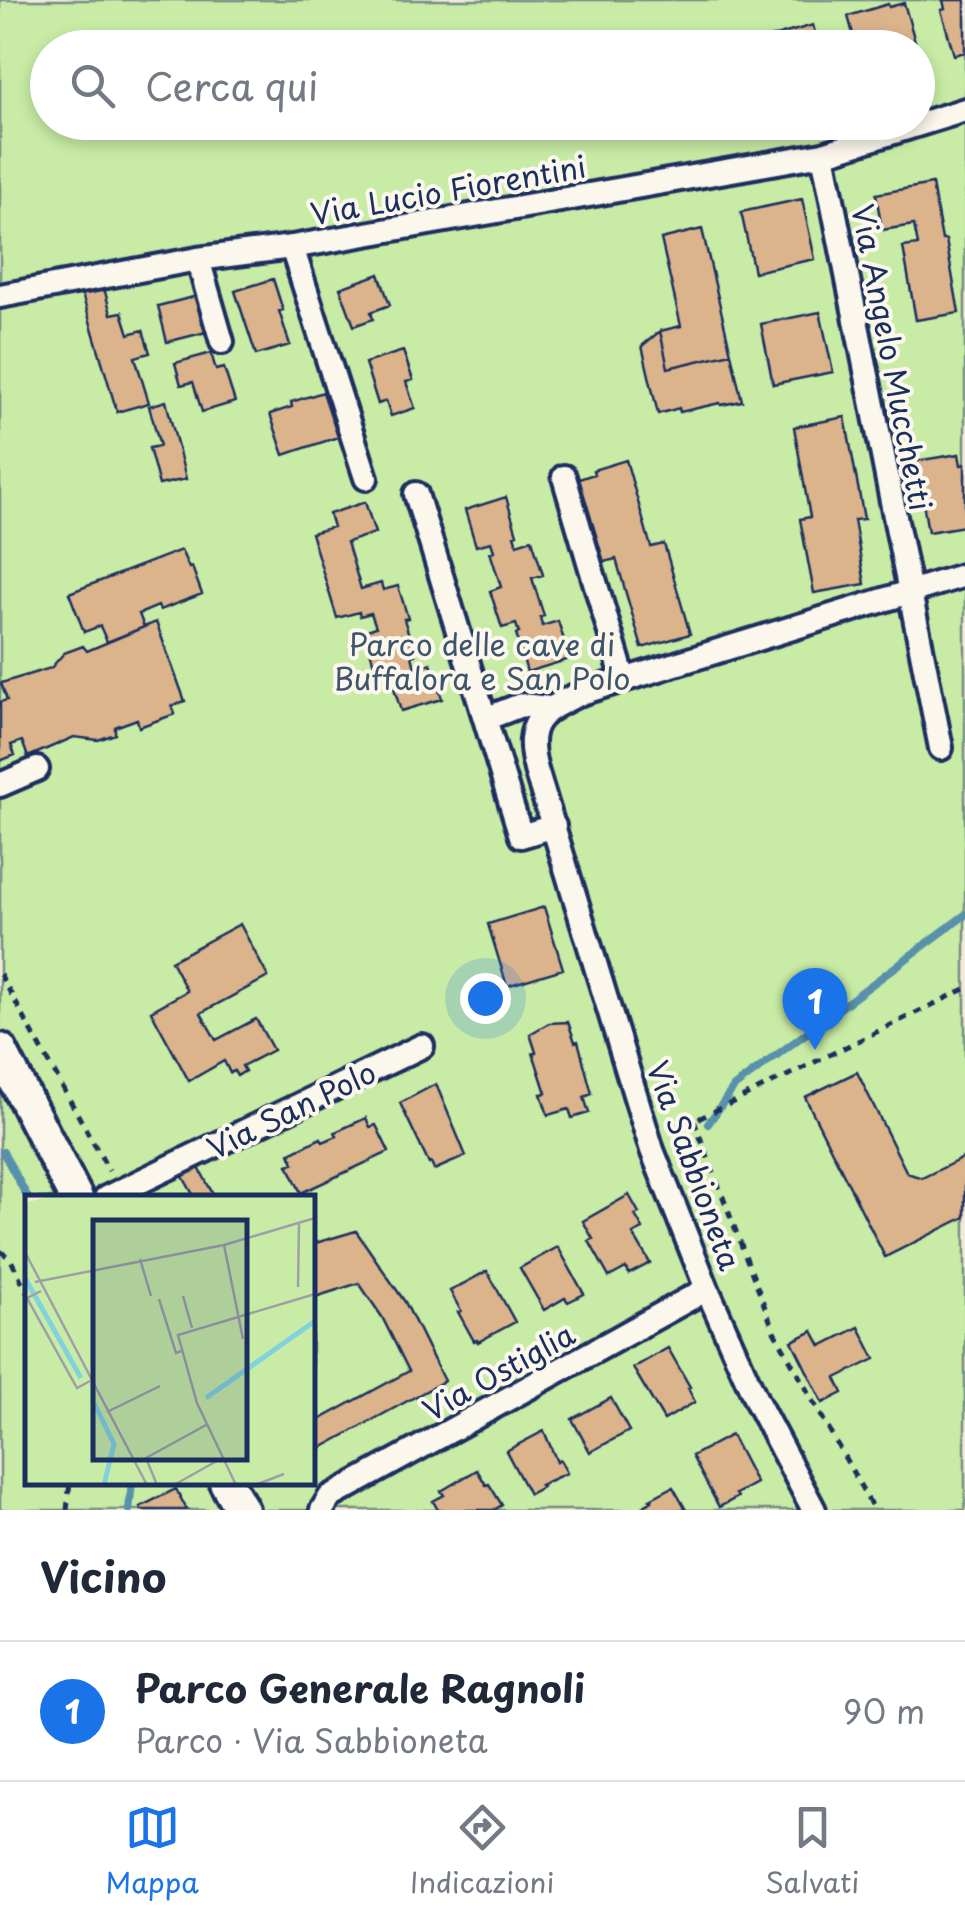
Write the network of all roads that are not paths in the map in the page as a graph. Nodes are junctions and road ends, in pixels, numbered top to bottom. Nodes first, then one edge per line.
1 (965, 110) edge
2 (935, 119) edge
3 (868, 140) edge
4 (822, 154) junction
5 (292, 247) junction
6 (198, 260) junction
7 (0, 296) edge
8 (222, 342) dead end
9 (564, 477) dead end
10 (366, 478) dead end
11 (416, 494) dead end
12 (965, 575) edge
13 (909, 591) junction
14 (624, 680) junction
15 (549, 708) junction
16 (485, 719) junction
17 (942, 748) dead end
18 (37, 769) dead end
19 (0, 786) edge
20 (554, 826) junction
21 (422, 1046) dead end
22 (0, 1050) edge
23 (74, 1195) edge
24 (111, 1195) edge
25 (707, 1289) junction
26 (228, 1485) edge
27 (803, 1506) edge
28 (242, 1510) edge
29 (322, 1510) edge

1 - 2 street, Via Lucio Fiorentini
3 - 4 street, Via Lucio Fiorentini
4 - 5 street, Via Lucio Fiorentini
4 - 13 street, Via Angelo Mucchetti
5 - 6 street, Via Lucio Fiorentini
5 - 10 street, Via Lucio Fiorentini
6 - 7 street, Via Lucio Fiorentini
6 - 8 street
9 - 14 street
11 - 16 street
12 - 13 street
13 - 14 street
13 - 17 street, Via Angelo Mucchetti
14 - 15 street
15 - 16 street
15 - 20 street, Via Sabbioneta
16 - 20 street
18 - 19 street
20 - 25 street, Via Sabbioneta
21 - 24 street, Via San Polo
22 - 23 main road
25 - 27 street, Via Sabbioneta
25 - 29 street, Via Ostiglia
26 - 28 main road

